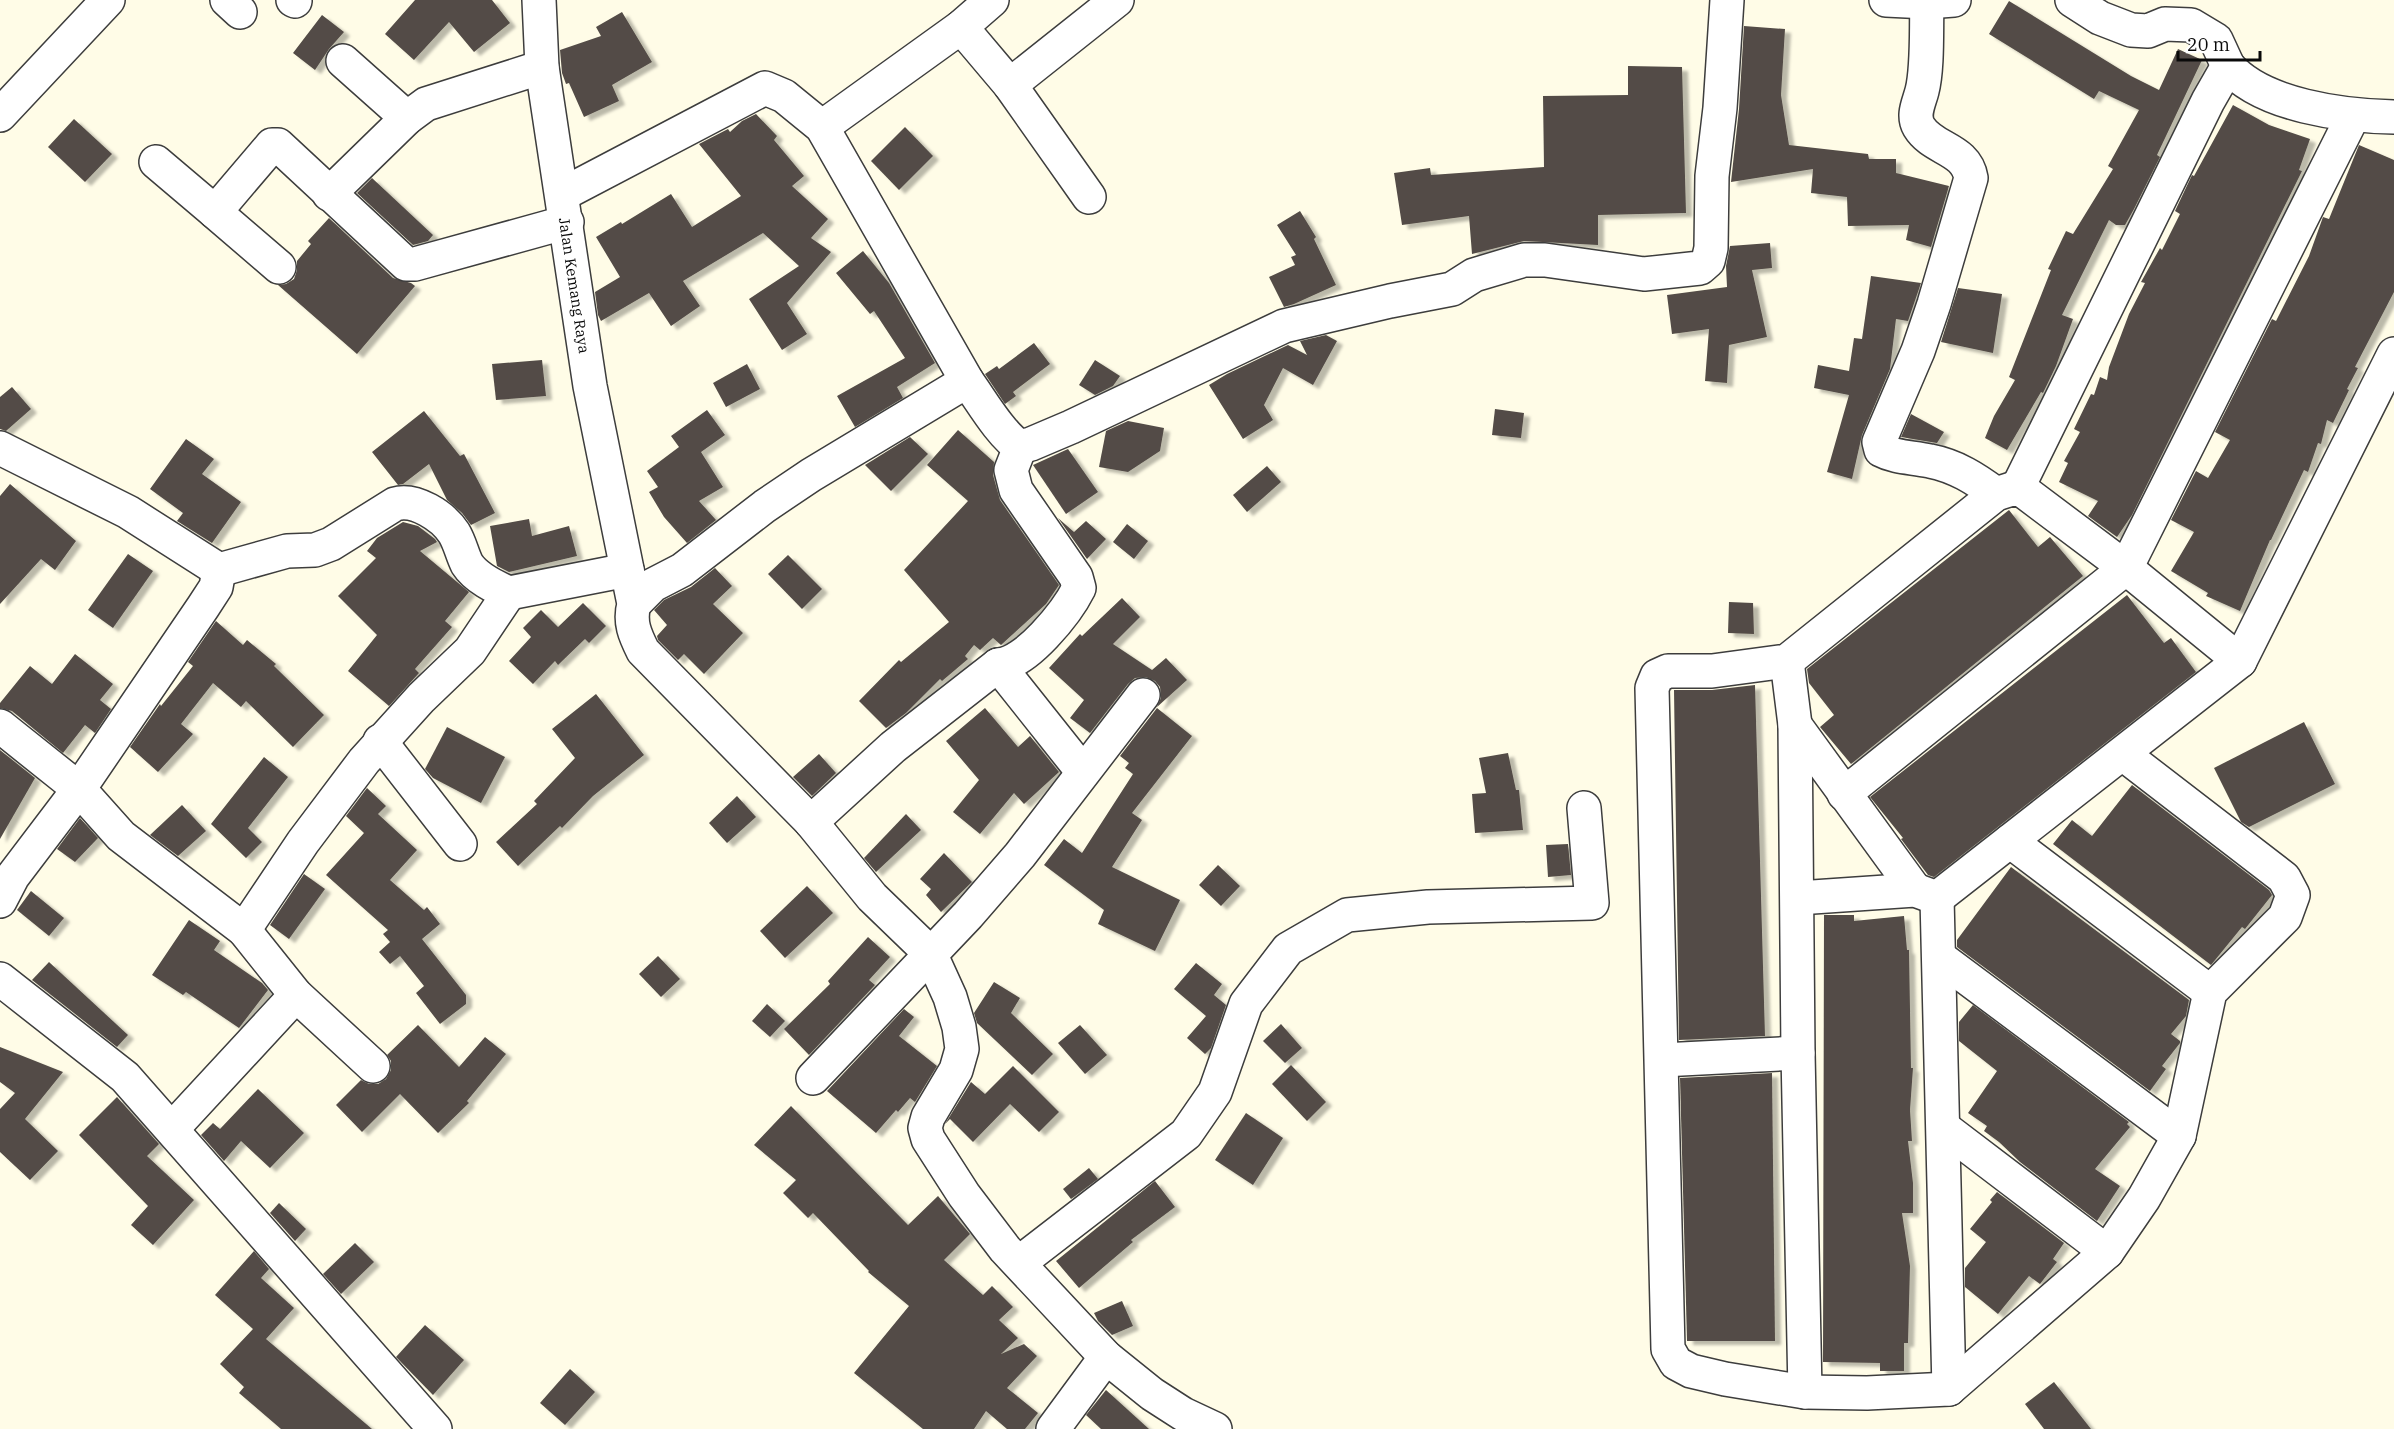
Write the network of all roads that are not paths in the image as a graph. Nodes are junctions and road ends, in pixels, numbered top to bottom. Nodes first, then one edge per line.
1 (108, 0) edge
2 (540, 0) edge
3 (992, 0) edge
4 (1117, 0) edge
5 (1727, 0) edge
6 (1886, 0) edge
7 (2072, 0) edge
8 (1940, 1) edge
9 (962, 27) junction
10 (343, 61) dead end
11 (2228, 66) junction
12 (542, 67) junction
13 (1010, 85) junction
14 (0, 115) edge
15 (2353, 116) junction
16 (2394, 117) edge
17 (407, 118) junction
18 (822, 127) junction
19 (156, 162) dead end
20 (329, 194) junction
21 (1089, 196) dead end
22 (565, 208) junction
23 (215, 212) junction
24 (279, 267) dead end
25 (2394, 354) edge
26 (967, 381) junction
27 (0, 447) edge
28 (1020, 447) junction
29 (2007, 491) junction
30 (2126, 568) junction
31 (219, 570) junction
32 (627, 570) junction
33 (509, 593) junction
34 (634, 604) junction
35 (1787, 661) junction
36 (2240, 661) junction
37 (998, 665) junction
38 (1143, 695) dead end
39 (1795, 725) junction
40 (0, 726) edge
41 (380, 741) junction
42 (2123, 754) junction
43 (1083, 772) junction
44 (79, 789) junction
45 (1844, 794) junction
46 (1584, 808) dead end
47 (811, 822) junction
48 (2010, 841) junction
49 (460, 844) dead end
50 (1926, 894) junction
51 (1798, 898) junction
52 (0, 901) edge
53 (244, 930) junction
54 (930, 953) junction
55 (1939, 957) junction
56 (0, 979) edge
57 (2210, 992) junction
58 (296, 995) junction
59 (1798, 1053) junction
60 (1662, 1060) junction
61 (373, 1066) dead end
62 (813, 1078) dead end
63 (1944, 1128) junction
64 (172, 1129) junction
65 (2179, 1136) junction
66 (2107, 1252) junction
67 (1019, 1263) junction
68 (1106, 1357) junction
69 (1949, 1389) junction
70 (1805, 1392) junction
71 (435, 1429) edge
72 (1053, 1429) edge
73 (1215, 1429) edge

1 - 14 street
2 - 12 street, Jalan Kemang Raya
3 - 9 street
4 - 13 street
5 - 28 street
6 - 8 street
7 - 11 street
8 - 29 street
9 - 13 street
9 - 18 street
10 - 17 street
11 - 15 street
11 - 29 street
12 - 17 street
12 - 22 street, Jalan Kemang Raya
13 - 21 street
15 - 16 street
15 - 30 street
17 - 20 street
18 - 22 street
18 - 26 street
19 - 23 street
20 - 22 street
20 - 23 street
22 - 32 street, Jalan Kemang Raya
23 - 24 street
25 - 36 street
26 - 28 street
26 - 34 street
27 - 31 street
28 - 37 street
29 - 30 street
29 - 35 street
30 - 36 street
30 - 45 street
31 - 33 street
31 - 44 street
32 - 33 street
32 - 34 street, Jalan Kemang Raya
33 - 41 street
34 - 47 street, Jalan Kemang Raya
35 - 39 street
35 - 60 street
36 - 42 street
37 - 43 street
37 - 47 street
38 - 43 street
39 - 45 street
39 - 51 street
40 - 44 street
41 - 49 street
41 - 53 street
42 - 48 street
42 - 57 street
43 - 54 street
44 - 52 street
44 - 53 street
45 - 50 street
46 - 67 street
47 - 54 street, Jalan Kemang Raya
48 - 50 street
48 - 57 street
50 - 51 street
50 - 55 street
51 - 59 street
53 - 58 street
54 - 62 street
54 - 67 street
55 - 63 street
55 - 65 street
56 - 64 street
57 - 65 street
58 - 61 street
58 - 64 street
59 - 60 street
59 - 70 street
60 - 70 street
63 - 66 street
63 - 69 street
64 - 71 street
65 - 66 street
66 - 69 street
67 - 68 street
68 - 72 street
68 - 73 street
69 - 70 street

